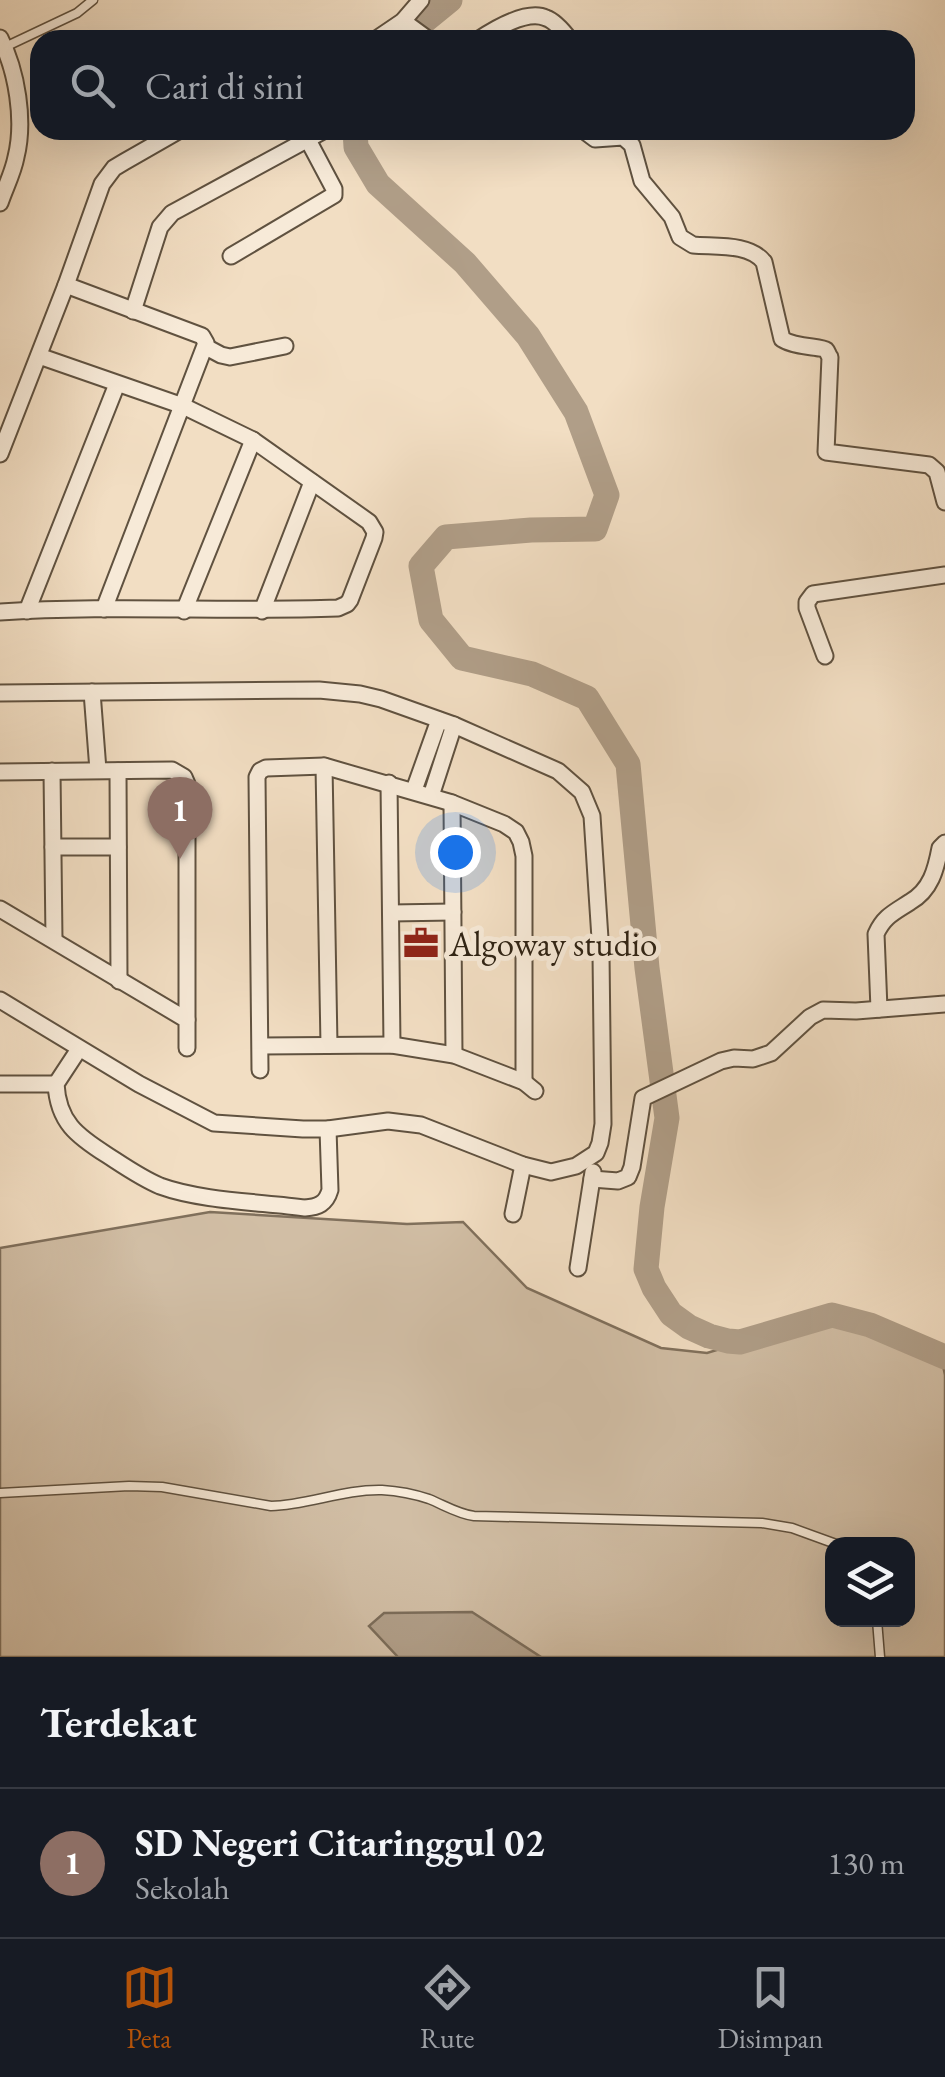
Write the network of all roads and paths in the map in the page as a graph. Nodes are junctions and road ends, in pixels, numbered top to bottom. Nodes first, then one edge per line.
1 (93, 0) edge
2 (422, 0) edge
3 (407, 24) junction
4 (37, 30) edge
5 (395, 30) edge
6 (415, 30) edge
7 (494, 30) edge
8 (562, 30) edge
9 (30, 33) edge
10 (2, 45) edge
11 (162, 140) edge
12 (308, 140) joint
13 (626, 140) edge
14 (0, 203) edge
15 (230, 256) dead end
16 (66, 285) junction
17 (133, 311) junction
18 (285, 346) dead end
19 (206, 347) junction
20 (39, 356) junction
21 (117, 384) junction
22 (183, 406) junction
23 (253, 440) junction
24 (0, 454) edge
25 (312, 482) junction
26 (945, 502) edge
27 (945, 575) edge
28 (104, 609) junction
29 (27, 611) junction
30 (184, 611) junction
31 (262, 611) junction
32 (0, 612) edge
33 (825, 656) dead end
34 (92, 692) junction
35 (0, 693) edge
36 (446, 722) junction
37 (324, 766) junction
38 (52, 770) junction
39 (98, 770) junction
40 (118, 771) junction
41 (0, 772) edge
42 (389, 783) junction
43 (414, 790) junction
44 (431, 796) junction
45 (452, 803) junction
46 (945, 843) edge
47 (118, 846) junction
48 (53, 847) junction
49 (0, 908) edge
50 (453, 912) junction
51 (391, 913) junction
52 (54, 940) junction
53 (119, 982) junction
54 (0, 1000) edge
55 (945, 1004) edge
56 (880, 1009) junction
57 (186, 1020) junction
58 (329, 1045) junction
59 (392, 1045) junction
60 (261, 1046) junction
61 (187, 1048) dead end
62 (79, 1049) junction
63 (454, 1055) junction
64 (260, 1070) dead end
65 (0, 1084) edge
66 (56, 1084) junction
67 (328, 1130) junction
68 (596, 1153) junction
69 (524, 1165) junction
70 (592, 1178) junction
71 (512, 1214) dead end
72 (578, 1268) dead end
73 (0, 1492) edge
74 (825, 1540) edge
75 (878, 1627) edge
76 (880, 1657) edge

1 - 4 lane
2 - 3 street
3 - 5 street
3 - 6 street
7 - 8 street
9 - 10 lane
10 - 14 street
11 - 16 street
12 - 15 street
12 - 17 street
13 - 26 street
16 - 17 street
16 - 20 street
17 - 19 street
18 - 19 street
19 - 22 street
20 - 21 street
20 - 24 street
21 - 22 street
21 - 29 street
22 - 23 street
22 - 28 street
23 - 25 street
23 - 30 street
25 - 31 street
25 - 31 street
27 - 33 street
28 - 29 street
28 - 30 street
29 - 32 street
30 - 31 street
34 - 35 street
34 - 36 street
34 - 39 street
36 - 43 street
36 - 44 street
36 - 68 street
37 - 42 street
37 - 58 street
37 - 60 street
38 - 39 street
38 - 41 street
38 - 48 street
39 - 40 street
40 - 47 street
40 - 57 street
42 - 43 street
42 - 51 street
43 - 44 street
44 - 45 street
45 - 50 street
45 - 63 street
46 - 56 street
47 - 48 street
47 - 53 street
48 - 52 street
49 - 52 street
50 - 51 street
50 - 63 street
51 - 59 street
52 - 53 street
53 - 57 street
54 - 62 street
55 - 56 street
56 - 70 street
57 - 61 street
58 - 59 street
58 - 60 street
59 - 63 street
60 - 64 street
62 - 66 street
62 - 67 street
65 - 66 street
66 - 67 street
67 - 69 street
68 - 69 street
68 - 70 street
69 - 71 street
70 - 72 street
73 - 74 lane
75 - 76 lane

